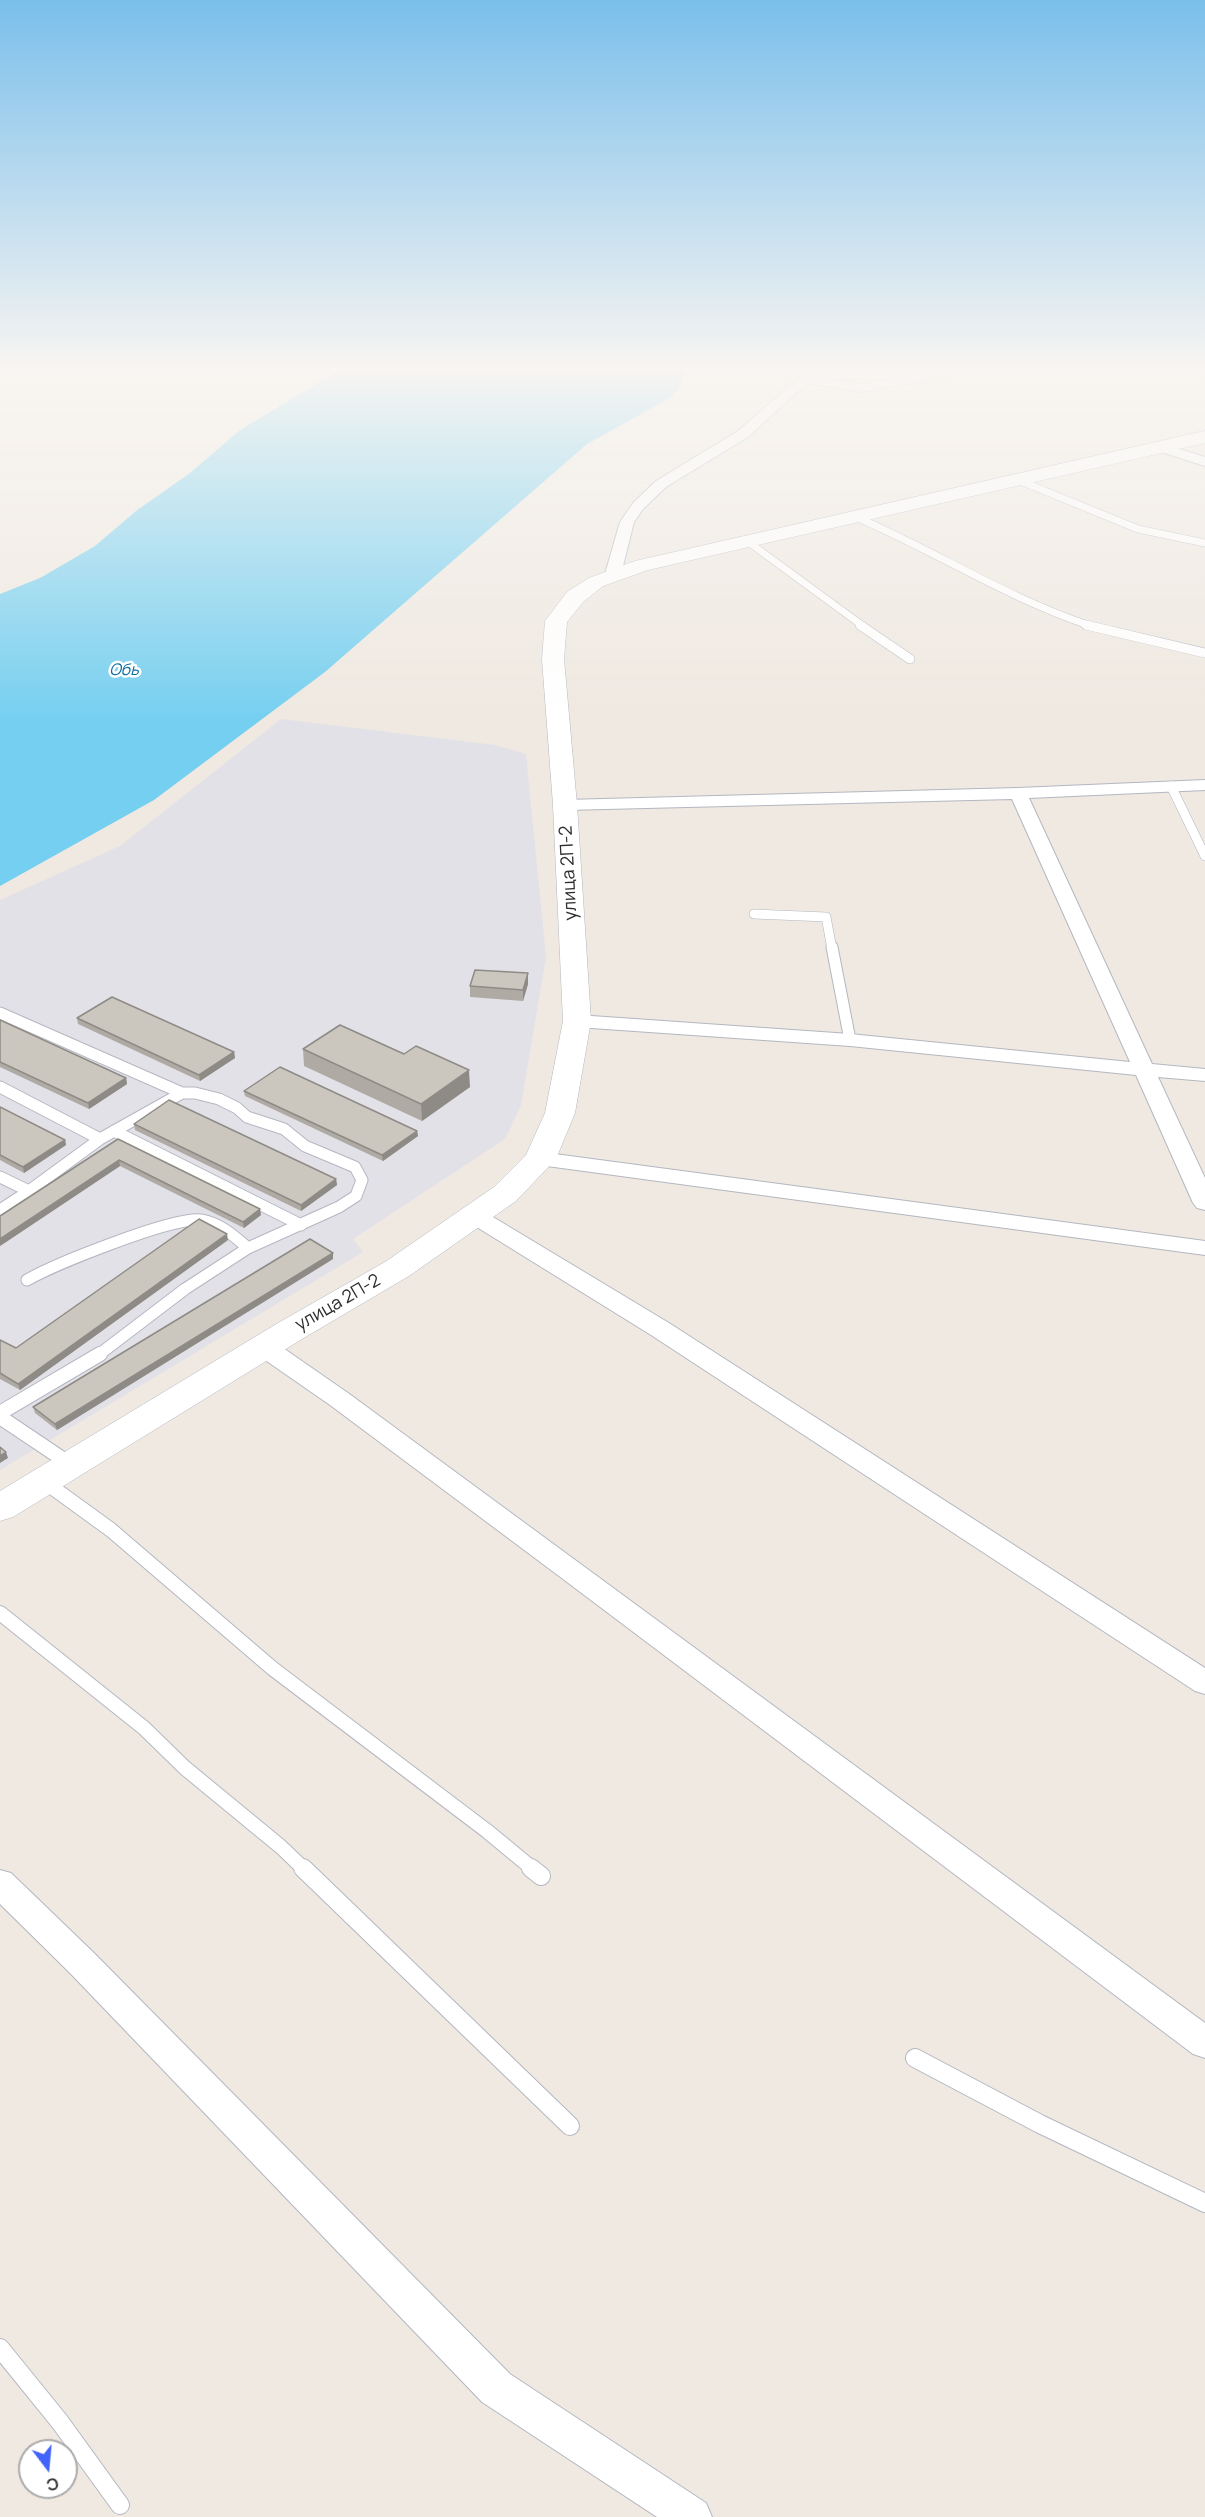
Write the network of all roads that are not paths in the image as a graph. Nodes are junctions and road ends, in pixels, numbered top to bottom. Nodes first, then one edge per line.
1 (657, 487) edge
2 (985, 487) edge
3 (1036, 487) edge
4 (856, 517) junction
5 (747, 541) junction
6 (1205, 543) edge
7 (613, 574) junction
8 (1205, 653) edge
9 (910, 659) dead end
10 (1205, 785) edge
11 (1171, 786) junction
12 (1018, 793) junction
13 (565, 805) junction
14 (1205, 856) edge
15 (754, 914) dead end
16 (0, 1013) edge
17 (577, 1021) junction
18 (850, 1040) junction
19 (1142, 1070) junction
20 (1205, 1075) edge
21 (0, 1087) edge
22 (182, 1094) junction
23 (114, 1131) junction
24 (100, 1139) junction
25 (540, 1158) junction
26 (0, 1177) edge
27 (29, 1191) junction
28 (1205, 1203) edge
29 (0, 1210) edge
30 (475, 1216) junction
31 (301, 1225) junction
32 (248, 1248) junction
33 (1205, 1248) edge
34 (27, 1280) dead end
35 (264, 1347) junction
36 (0, 1415) edge
37 (71, 1464) junction
38 (44, 1482) junction
39 (0, 1508) edge
40 (0, 1613) edge
41 (1205, 1683) edge
42 (540, 1876) dead end
43 (0, 1884) edge
44 (1205, 2043) edge
45 (915, 2058) dead end
46 (570, 2126) dead end
47 (1205, 2203) edge
48 (0, 2348) edge
49 (120, 2505) dead end
50 (692, 2517) edge

1 - 7 street
2 - 4 main road, улица 2П-2
3 - 6 lane
4 - 5 main road, улица 2П-2
4 - 8 lane
5 - 7 main road, улица 2П-2
5 - 9 lane
7 - 13 main road, улица 2П-2
10 - 11 street
11 - 12 street
11 - 14 lane
12 - 13 street
12 - 19 street
13 - 17 main road, улица 2П-2
15 - 18 lane
16 - 22 lane
17 - 18 street
17 - 25 main road, улица 2П-2
18 - 19 street
19 - 20 street
19 - 28 street
21 - 24 lane
22 - 23 lane
22 - 31 lane
23 - 24 lane
23 - 31 lane
24 - 27 lane
25 - 30 main road, улица 2П-2
25 - 33 street
26 - 27 lane
27 - 29 lane
30 - 35 main road, улица 2П-2
30 - 41 street
31 - 32 lane
32 - 34 lane
32 - 36 lane
35 - 37 main road, улица 2П-2
35 - 44 street
36 - 37 lane
37 - 38 main road, улица 2П-2
38 - 39 main road, улица 2П-2
38 - 42 lane
40 - 46 lane
43 - 50 street
45 - 47 lane
48 - 49 lane

